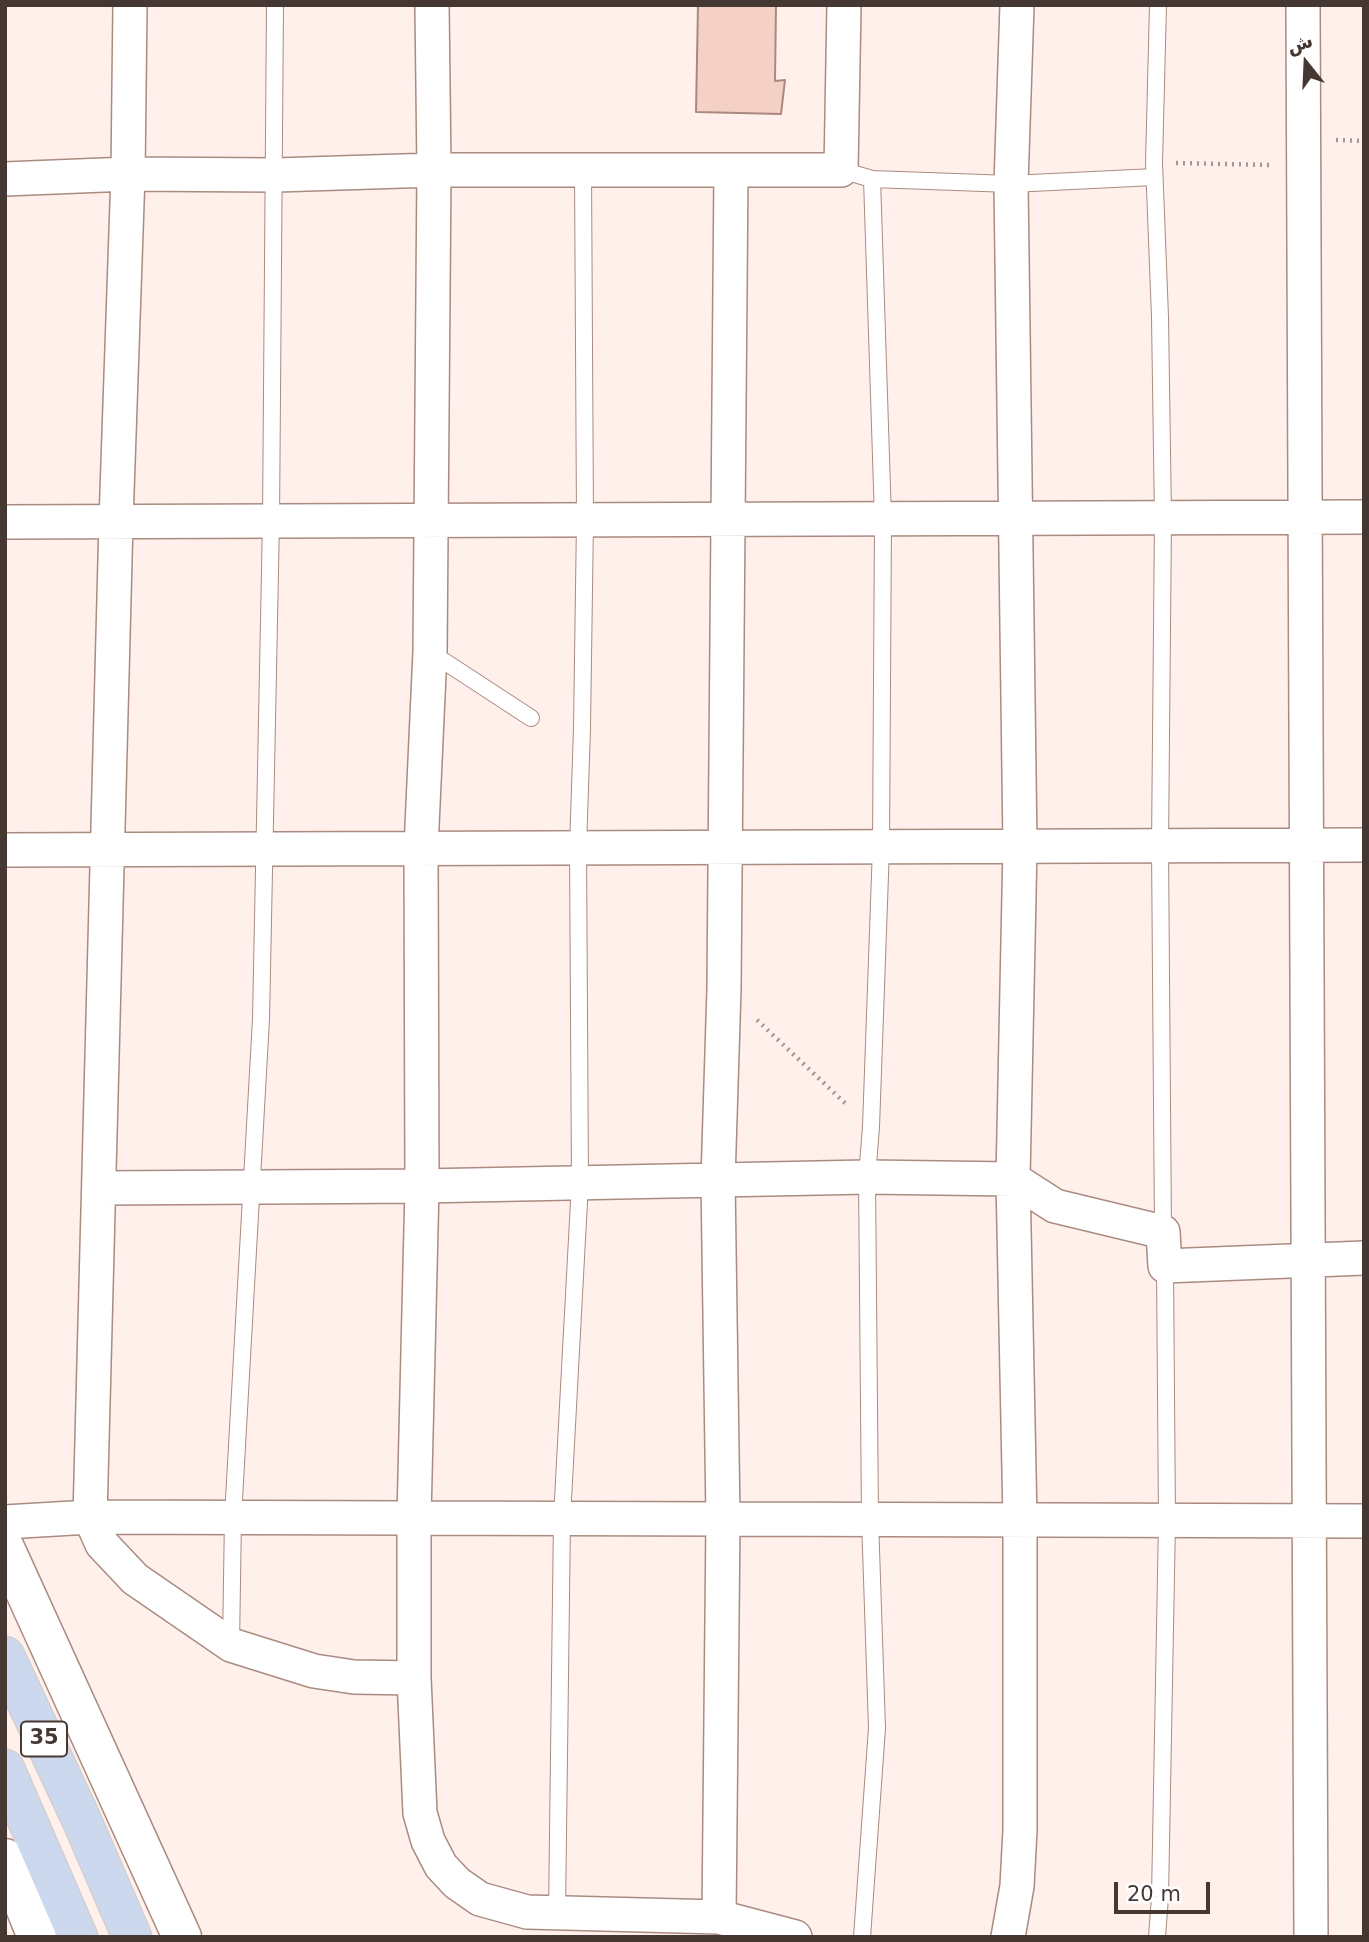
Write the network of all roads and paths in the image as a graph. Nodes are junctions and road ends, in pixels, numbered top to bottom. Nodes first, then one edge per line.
1 (130, 5) edge
2 (275, 5) edge
3 (432, 5) edge
4 (844, 5) edge
5 (1017, 5) edge
6 (1158, 5) edge
7 (1303, 5) edge
8 (1304, 166) junction
9 (435, 170) junction
10 (583, 170) junction
11 (731, 170) junction
12 (1154, 170) junction
13 (128, 174) junction
14 (276, 175) junction
15 (856, 175) junction
16 (5, 179) edge
17 (1010, 184) junction
18 (1306, 517) junction
19 (1364, 517) edge
20 (1015, 518) junction
21 (1163, 518) junction
22 (726, 519) junction
23 (883, 519) junction
24 (430, 520) junction
25 (584, 520) junction
26 (116, 521) junction
27 (271, 521) junction
28 (5, 522) edge
29 (430, 652) junction
30 (531, 718) dead end
31 (1307, 845) junction
32 (1364, 845) edge
33 (1020, 846) junction
34 (1160, 846) junction
35 (578, 847) junction
36 (725, 847) junction
37 (881, 847) junction
38 (421, 848) junction
39 (5, 849) edge
40 (108, 849) junction
41 (264, 849) junction
42 (724, 989) junction
43 (871, 1127) junction
44 (867, 1177) junction
45 (1013, 1179) junction
46 (718, 1180) junction
47 (580, 1183) junction
48 (253, 1185) junction
49 (422, 1186) junction
50 (99, 1188) junction
51 (1163, 1232) junction
52 (1364, 1258) edge
53 (1308, 1260) junction
54 (1165, 1266) junction
55 (90, 1517) junction
56 (233, 1517) junction
57 (414, 1517) junction
58 (562, 1518) junction
59 (723, 1519) junction
60 (870, 1519) junction
61 (1020, 1520) junction
62 (1167, 1521) junction
63 (1309, 1521) junction
64 (1364, 1521) edge
65 (5, 1522) edge
66 (5, 1548) edge
67 (231, 1645) junction
68 (5, 1656) edge
69 (414, 1678) junction
70 (5, 1769) edge
71 (21, 1850) edge
72 (557, 1913) junction
73 (719, 1917) junction
74 (37, 1937) edge
75 (78, 1937) edge
76 (132, 1937) edge
77 (182, 1937) edge
78 (796, 1937) edge
79 (862, 1937) edge
80 (1008, 1937) edge
81 (1157, 1937) edge
82 (1311, 1937) edge

1 - 13 street
2 - 14 lane
3 - 9 street
4 - 15 street
5 - 17 street
6 - 12 lane
7 - 8 street
8 - 12 path
8 - 18 street
9 - 10 street
9 - 14 street
9 - 24 street
10 - 11 street
10 - 25 lane
11 - 15 street
11 - 22 street
12 - 17 lane
12 - 21 lane
13 - 14 street
13 - 16 street
13 - 26 street
14 - 27 lane
15 - 17 lane
15 - 23 lane
17 - 20 street
18 - 19 street
18 - 21 street
18 - 31 street
20 - 21 street
20 - 23 street
20 - 33 street
21 - 34 lane
22 - 23 street
22 - 25 street
22 - 36 street
23 - 37 lane
24 - 25 street
24 - 27 street
24 - 29 street
25 - 35 lane
26 - 27 street
26 - 28 street
26 - 40 street
27 - 41 lane
29 - 30 lane
29 - 38 street
31 - 32 street
31 - 34 street
31 - 53 street
33 - 34 street
33 - 37 street
33 - 45 street
34 - 51 lane
35 - 36 street
35 - 38 street
35 - 47 lane
36 - 37 street
36 - 42 street
37 - 43 lane
38 - 41 street
38 - 49 street
39 - 40 street
40 - 41 street
40 - 50 street
41 - 48 lane
42 - 43 path
42 - 46 street
43 - 44 lane
44 - 45 street
44 - 46 street
44 - 60 lane
45 - 51 street
45 - 61 street
46 - 47 street
46 - 59 street
47 - 49 street
47 - 58 lane
48 - 49 street
48 - 50 street
48 - 56 lane
49 - 57 street
50 - 55 street
51 - 54 street
52 - 53 street
53 - 54 street
53 - 63 street
54 - 62 lane
55 - 56 street
55 - 65 street
55 - 67 street
56 - 57 street
56 - 67 lane
57 - 58 street
57 - 69 street
58 - 59 street
58 - 72 lane
59 - 60 street
59 - 73 street
60 - 61 street
60 - 79 lane
61 - 62 street
61 - 80 street
62 - 63 street
62 - 81 lane
63 - 64 street
63 - 82 street
66 - 77 street
67 - 69 street
68 - 76 highway, 35
69 - 72 street
70 - 71 highway, 35
71 - 74 street
71 - 75 highway, 35
72 - 73 street
73 - 78 street

